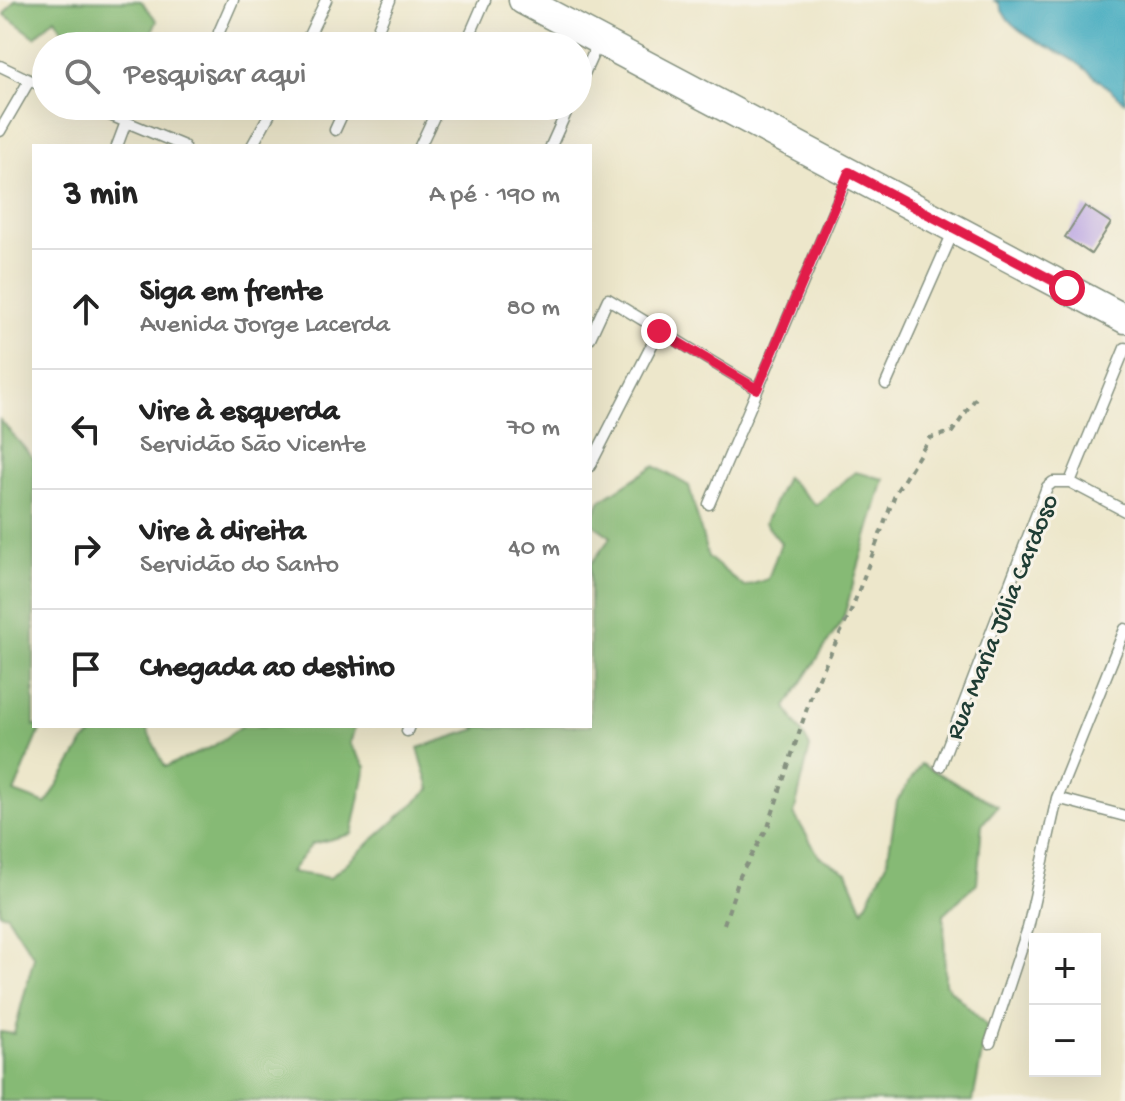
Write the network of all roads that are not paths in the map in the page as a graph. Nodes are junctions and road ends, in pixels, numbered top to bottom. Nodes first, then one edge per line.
1 (233, 0) edge
2 (326, 0) edge
3 (390, 0) edge
4 (485, 0) edge
5 (523, 0) edge
6 (219, 32) dead end
7 (311, 32) edge
8 (377, 32) edge
9 (471, 32) edge
10 (585, 32) edge
11 (592, 36) edge
12 (600, 40) junction
13 (592, 57) edge
14 (0, 66) edge
15 (29, 81) junction
16 (32, 82) edge
17 (121, 120) edge
18 (266, 120) edge
19 (340, 120) edge
20 (432, 120) edge
21 (563, 120) edge
22 (126, 122) junction
23 (335, 130) dead end
24 (0, 131) edge
25 (118, 144) edge
26 (179, 144) edge
27 (253, 144) edge
28 (421, 144) edge
29 (552, 144) edge
30 (849, 172) junction
31 (955, 228) junction
32 (1125, 319) edge
33 (659, 331) junction
34 (592, 334) edge
35 (1125, 348) edge
36 (886, 384) dead end
37 (757, 389) junction
38 (592, 462) edge
39 (1070, 482) junction
40 (709, 504) dead end
41 (1125, 511) edge
42 (1125, 629) edge
43 (940, 766) dead end
44 (1057, 798) junction
45 (1125, 816) edge
46 (990, 1043) dead end

1 - 6 lane
2 - 7 lane
3 - 8 lane
4 - 9 lane
5 - 10 main road
11 - 12 main road
12 - 13 lane
12 - 30 main road
14 - 15 lane
15 - 16 lane
15 - 24 lane
17 - 22 lane
18 - 27 lane
19 - 23 lane
20 - 28 lane
21 - 29 lane
22 - 25 lane
22 - 26 lane
30 - 31 main road
30 - 37 lane
31 - 32 main road
31 - 36 lane
33 - 34 lane
33 - 37 lane
33 - 38 lane
35 - 39 lane
37 - 40 lane
39 - 41 lane
39 - 43 lane, Rua Maria Júlia Cardoso
42 - 44 lane
44 - 45 lane
44 - 46 lane

